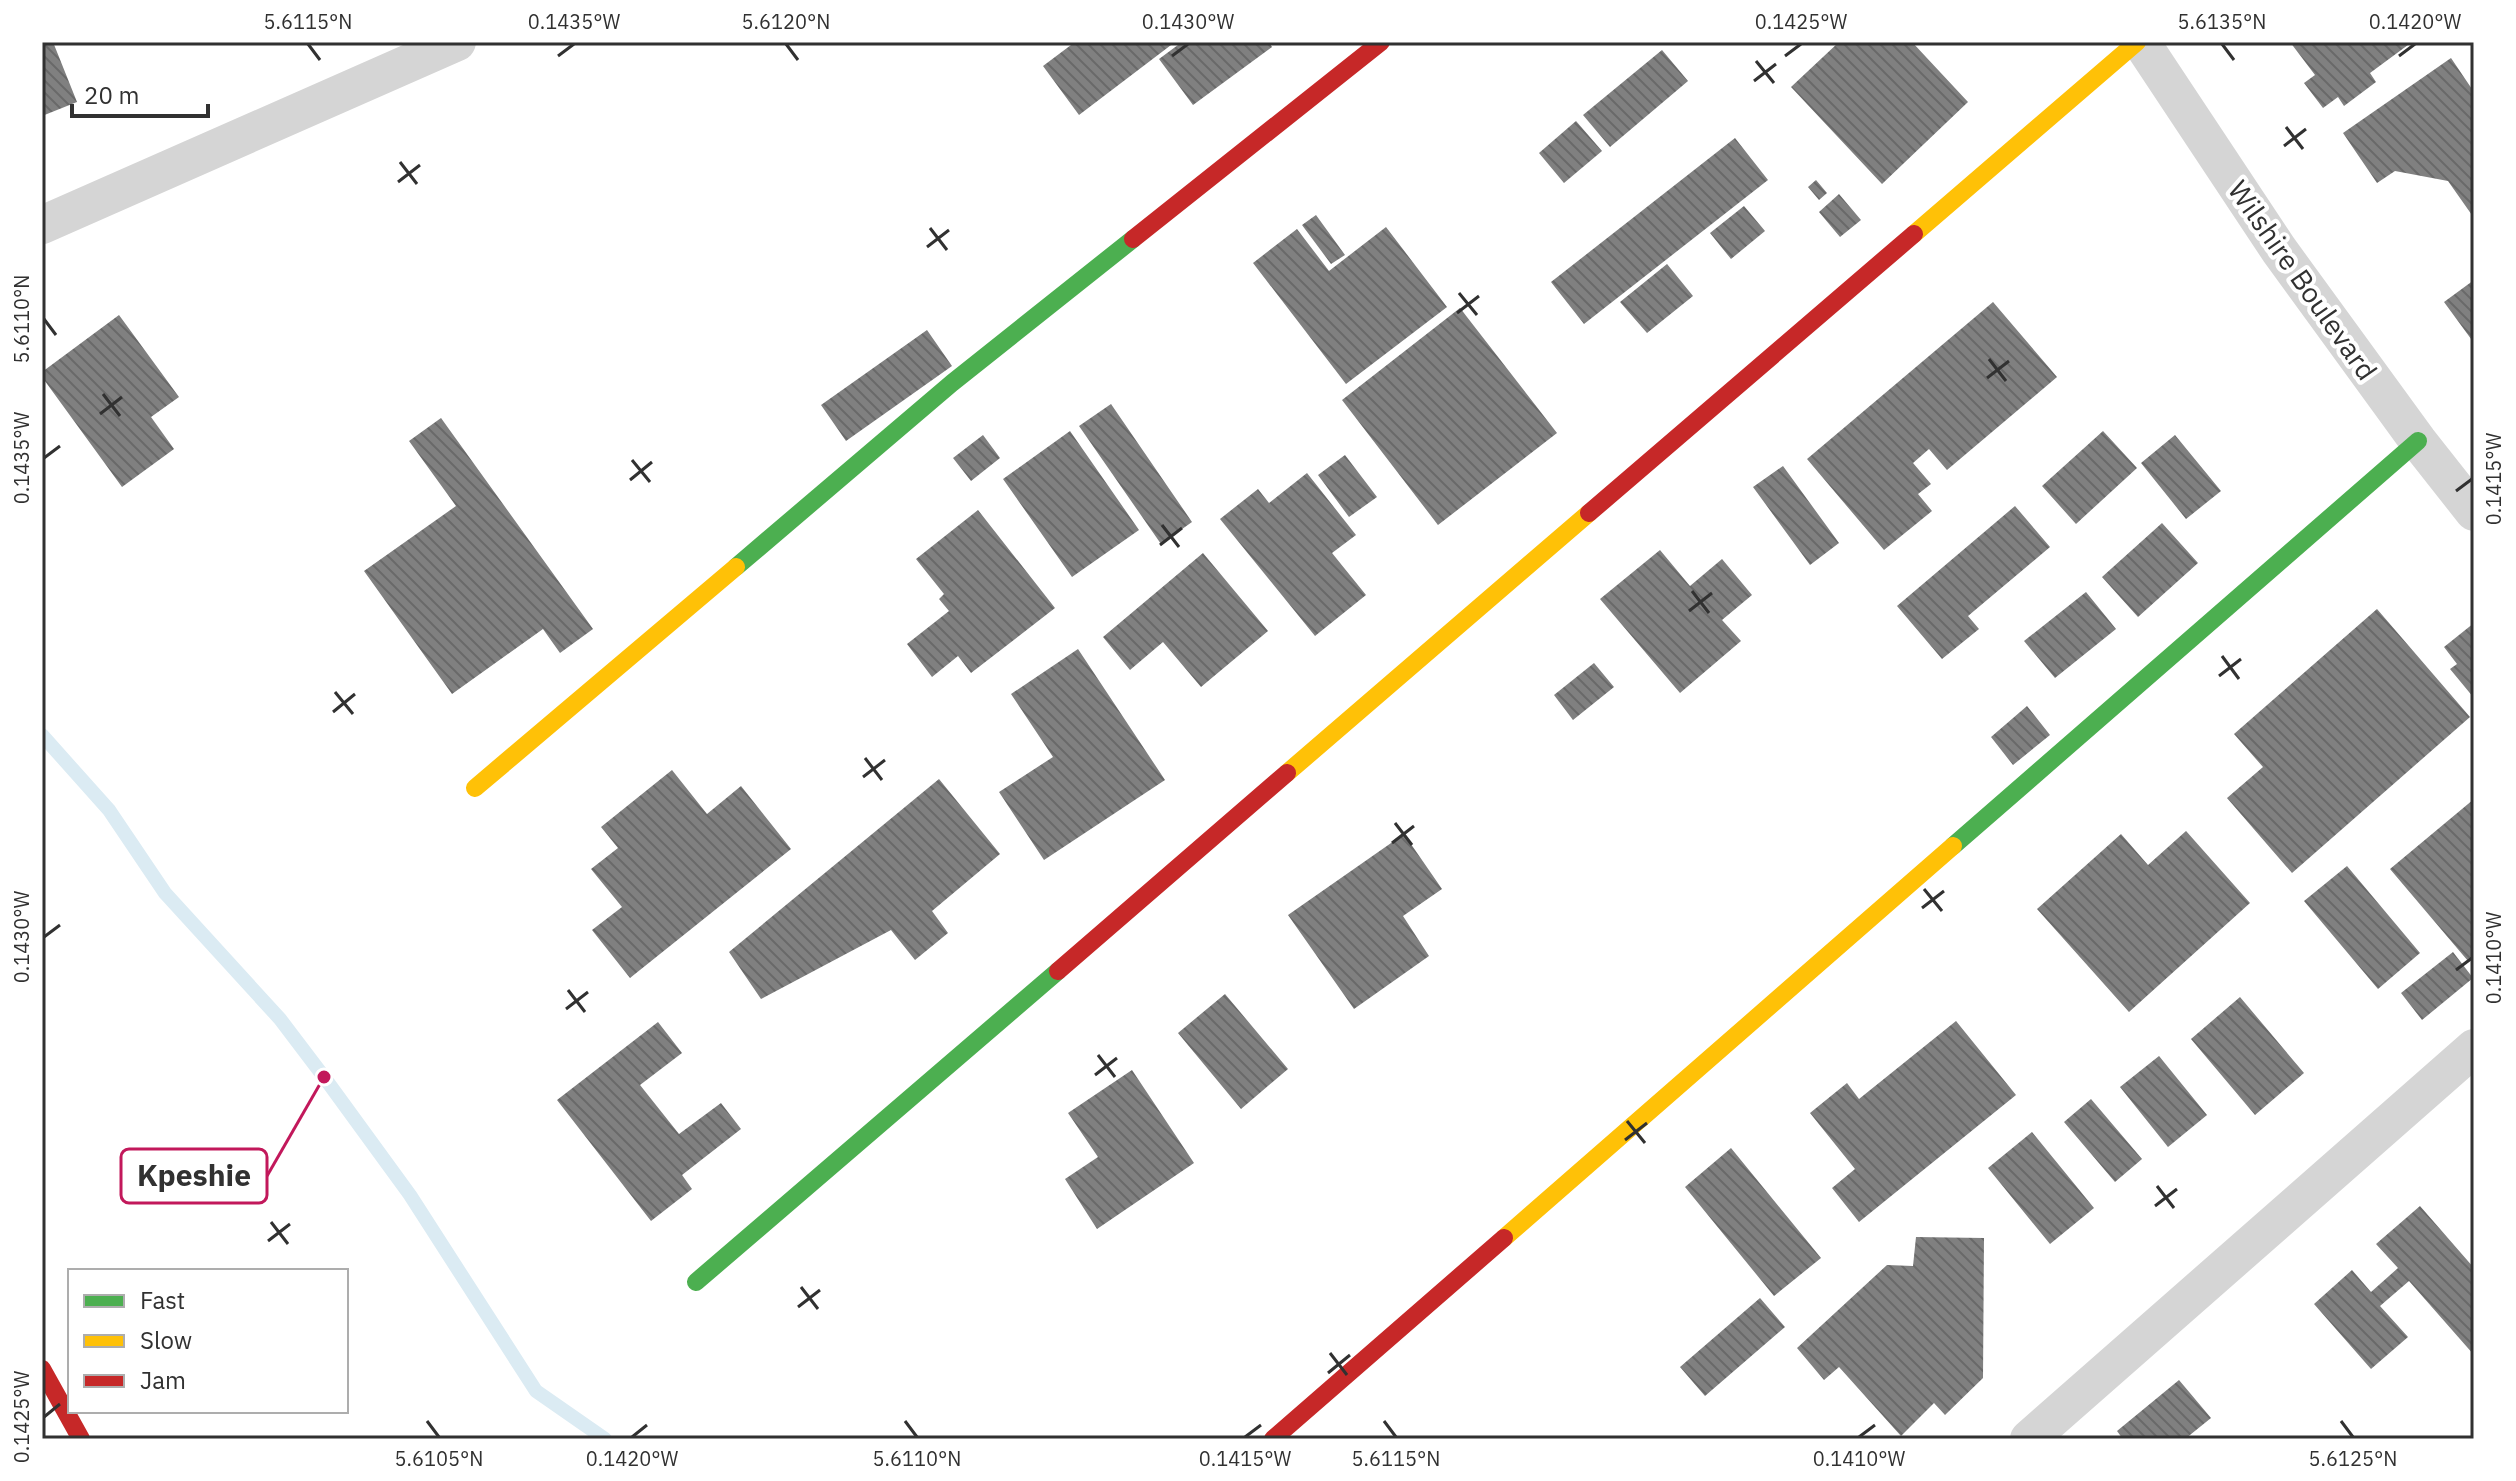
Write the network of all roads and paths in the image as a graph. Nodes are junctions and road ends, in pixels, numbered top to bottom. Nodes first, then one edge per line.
1 (457, 42) edge
2 (1381, 42) edge
3 (2139, 42) edge
4 (42, 225) edge
5 (2418, 441) junction
6 (2474, 512) edge
7 (475, 788) dead end
8 (2474, 1048) edge
9 (696, 1282) dead end
10 (42, 1369) edge
11 (81, 1439) edge
12 (1273, 1439) edge
13 (2029, 1439) edge

1 - 4 street
2 - 7 street
3 - 5 street, Wilshire Boulevard
3 - 9 street
5 - 6 street, Wilshire Boulevard
5 - 12 street
8 - 13 street
10 - 11 street

